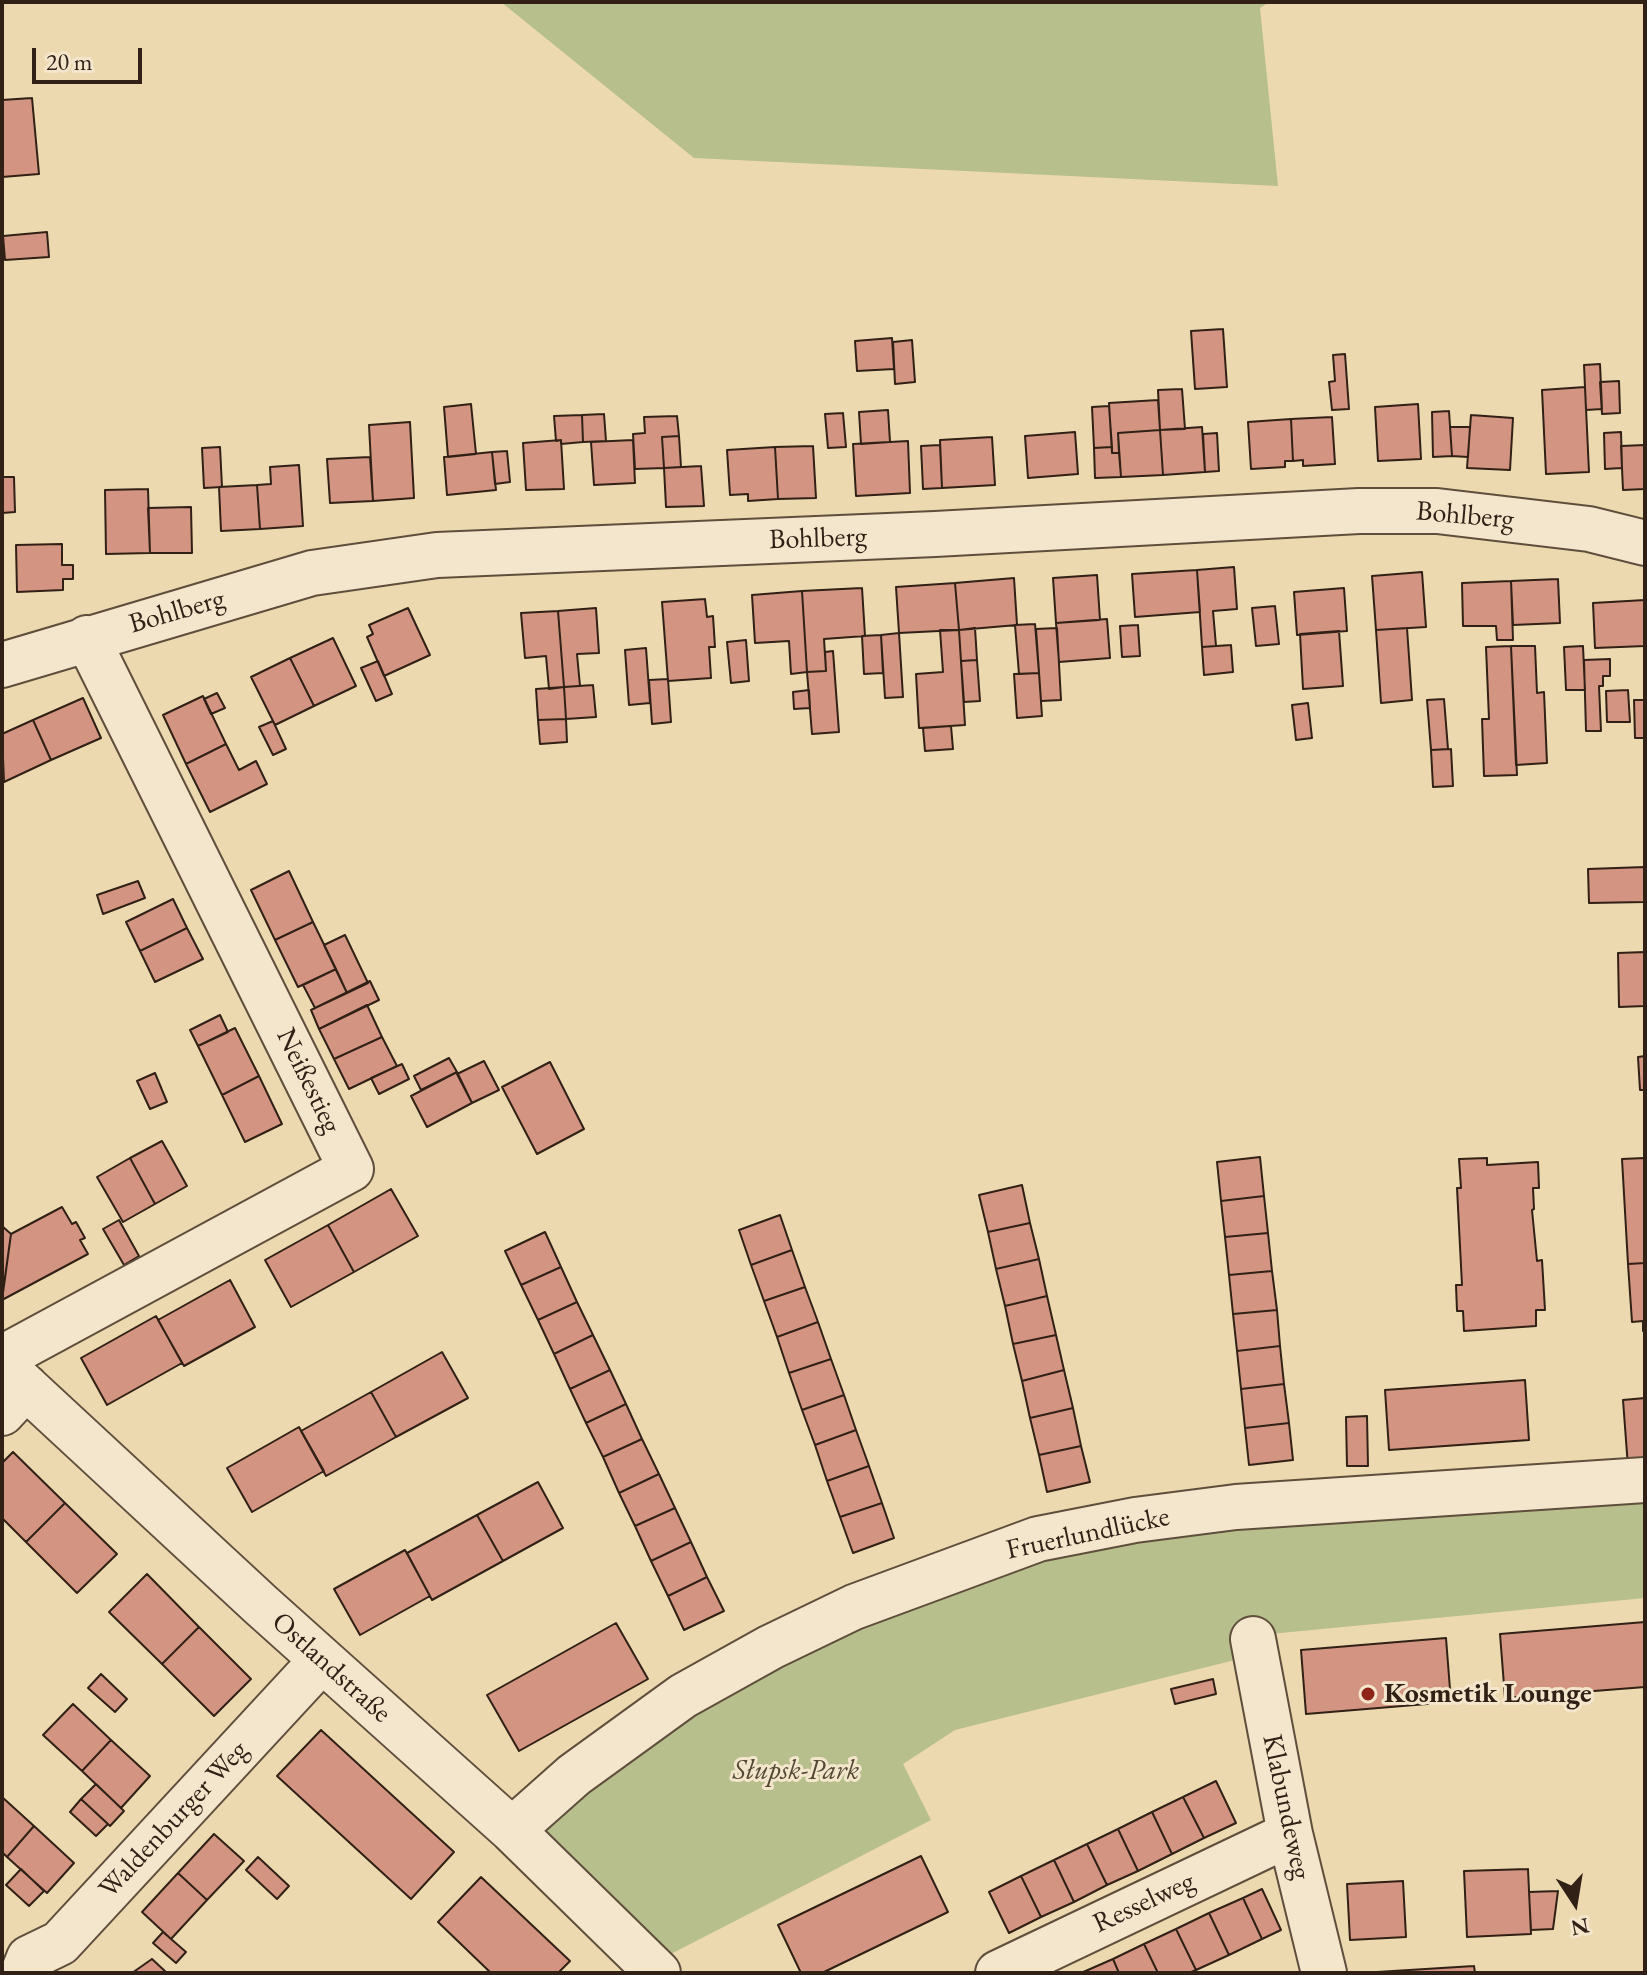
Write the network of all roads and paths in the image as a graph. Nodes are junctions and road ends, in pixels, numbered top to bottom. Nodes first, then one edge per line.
1 (1645, 543) edge
2 (87, 638) junction
3 (2, 665) edge
4 (8, 1381) edge
5 (1645, 1480) edge
6 (1253, 1639) dead end
7 (322, 1660) junction
8 (512, 1830) junction
9 (1290, 1834) junction
10 (24, 1963) edge
11 (641, 1967) edge
12 (998, 1973) edge
13 (1324, 1973) edge

1 - 2 street, Bohlberg
2 - 3 street, Bohlberg
2 - 4 street, Neißestieg
4 - 7 street, Ostlandstraße
5 - 8 street, Fruerlundlücke
6 - 9 street, Klabundeweg
7 - 8 street, Ostlandstraße
7 - 10 street, Waldenburger Weg
8 - 11 street, Ostlandstraße
9 - 12 street, Resselweg
9 - 13 street, Klabundeweg

